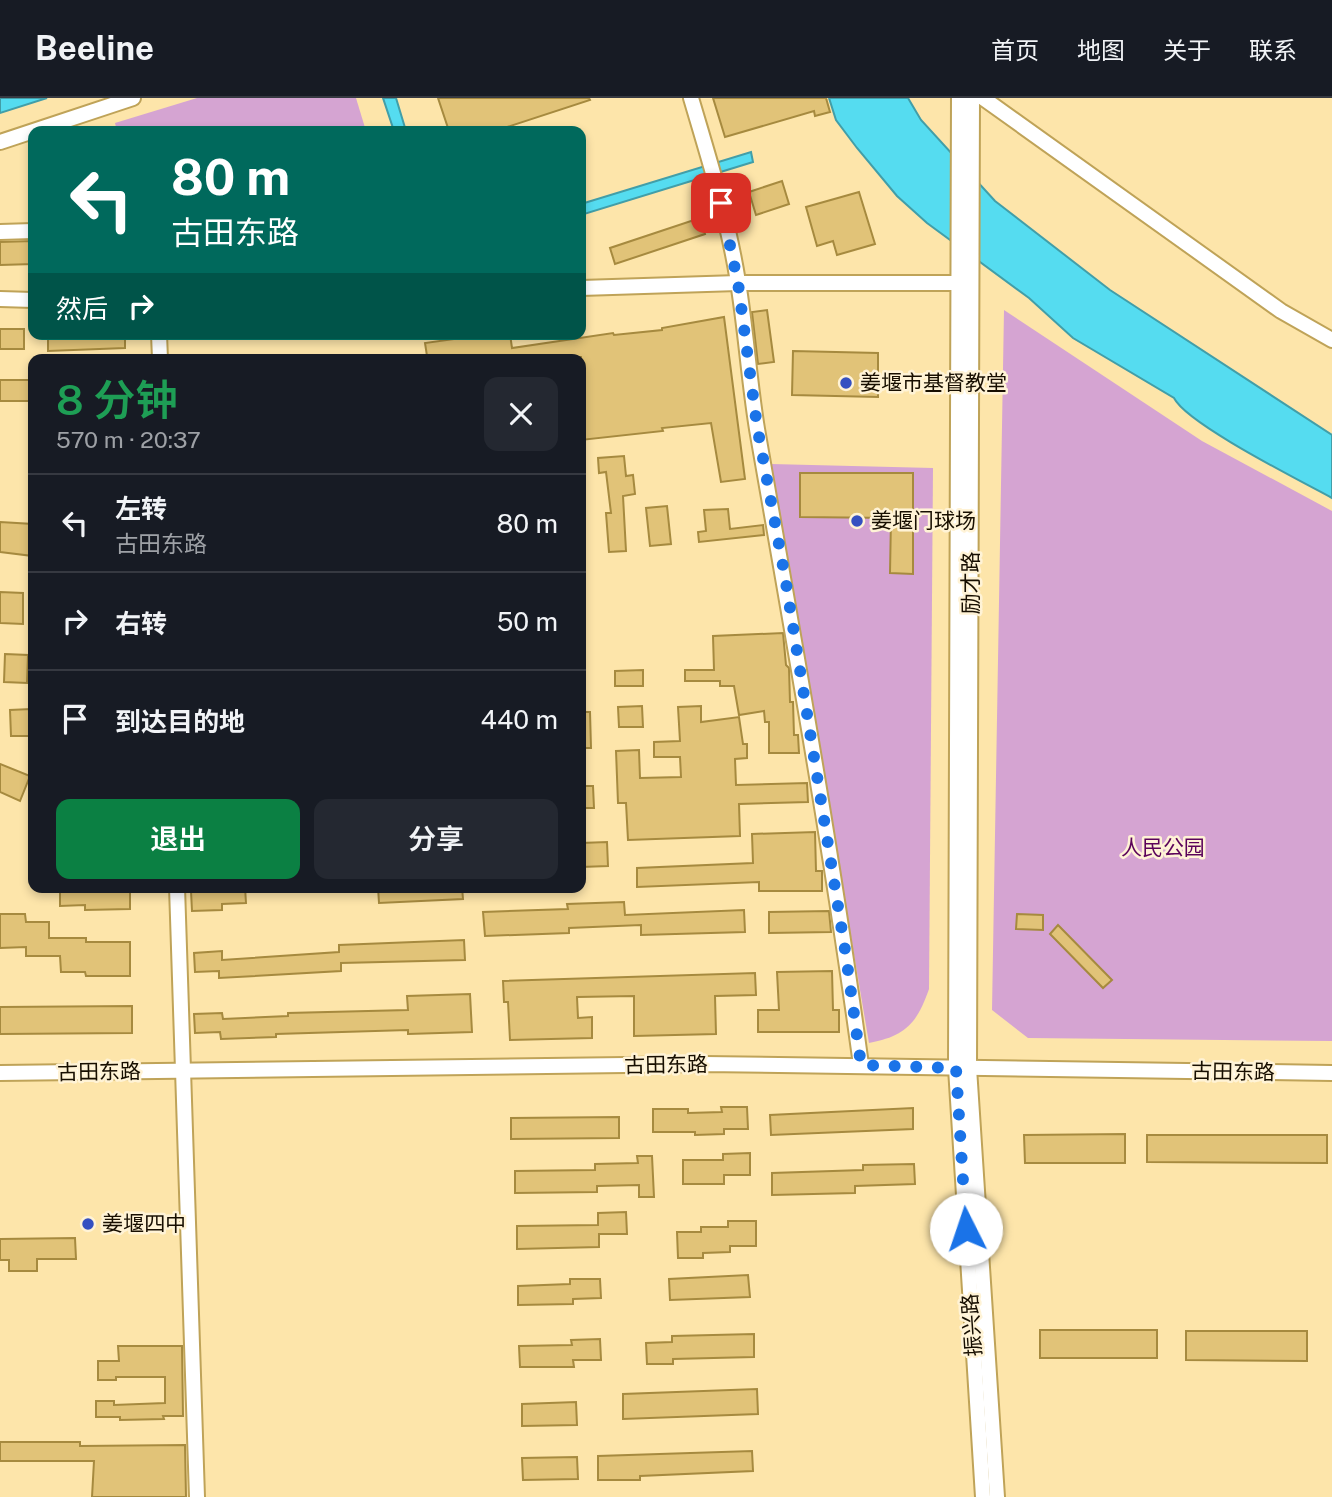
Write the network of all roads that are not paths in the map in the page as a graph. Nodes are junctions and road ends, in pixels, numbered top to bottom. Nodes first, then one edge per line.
1 (133, 98) edge
2 (691, 98) edge
3 (959, 98) edge
4 (972, 98) edge
5 (983, 98) edge
6 (55, 126) edge
7 (28, 134) edge
8 (0, 142) edge
9 (28, 231) edge
10 (0, 232) edge
11 (965, 261) junction
12 (738, 283) junction
13 (965, 283) junction
14 (586, 288) edge
15 (0, 299) edge
16 (28, 300) edge
17 (1332, 340) edge
18 (177, 893) edge
19 (861, 1065) junction
20 (963, 1068) junction
21 (183, 1071) junction
22 (0, 1073) edge
23 (1332, 1073) edge
24 (197, 1497) edge
25 (983, 1497) edge
26 (997, 1497) edge

1 - 6 street
2 - 12 street
3 - 11 street, 励才路
4 - 11 street, 励才路
5 - 17 street
7 - 8 street
9 - 10 street
11 - 13 street, 励才路
12 - 13 street
12 - 14 street
12 - 19 street
13 - 20 street, 励才路
15 - 16 street
18 - 21 street
19 - 20 street, 古田东路
19 - 21 street, 古田东路
20 - 23 street, 古田东路
20 - 25 street, 振兴路
20 - 26 street, 振兴路
21 - 22 street, 古田东路
21 - 24 street

